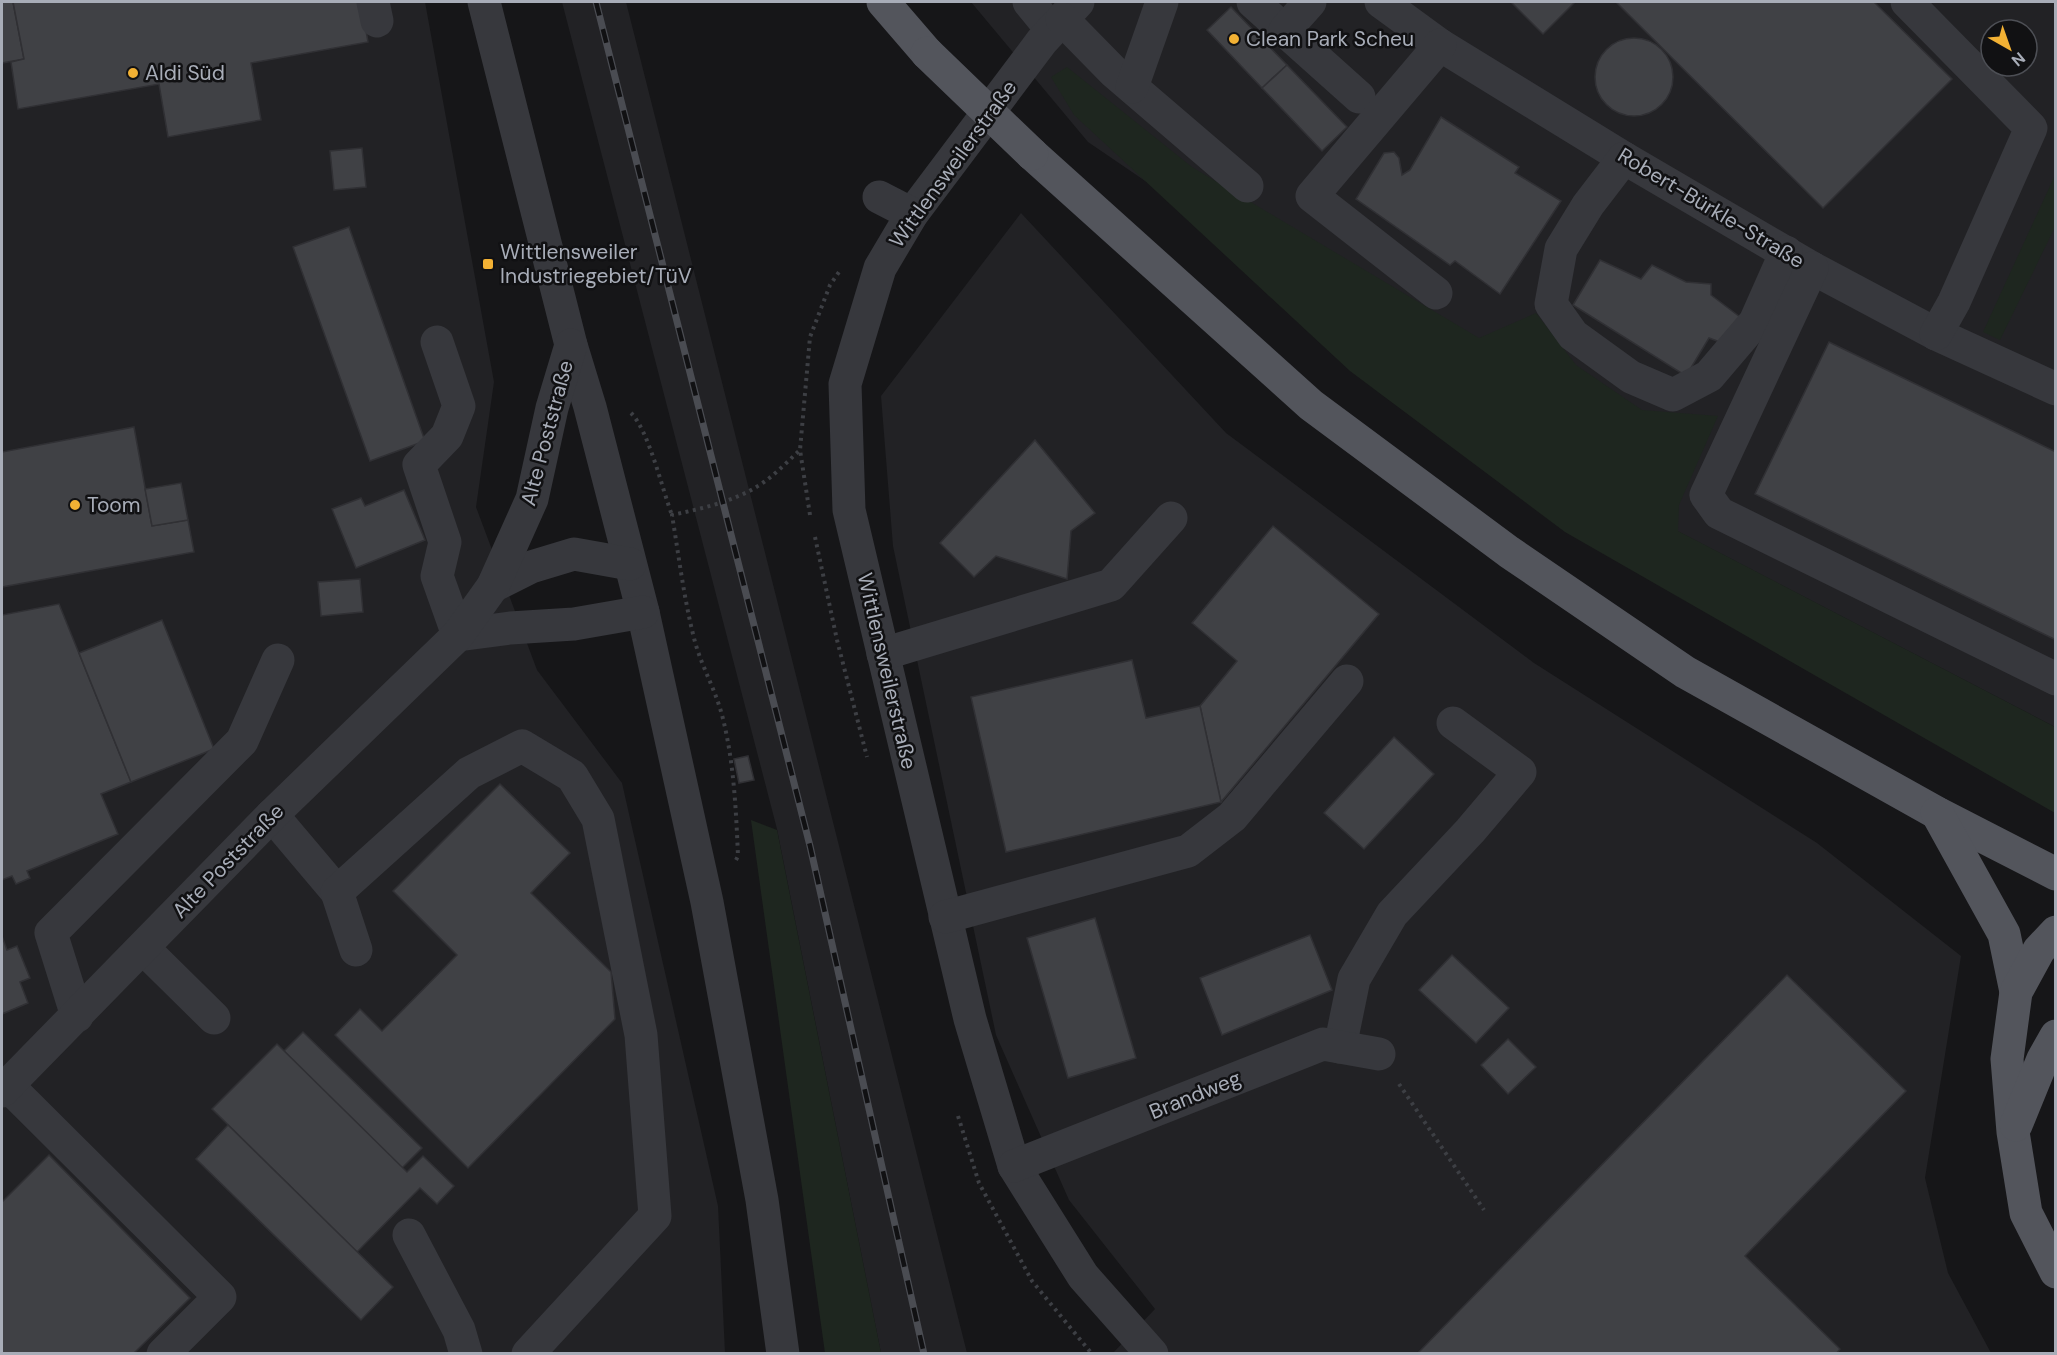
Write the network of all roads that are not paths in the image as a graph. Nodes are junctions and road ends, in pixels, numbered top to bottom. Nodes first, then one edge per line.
1 (484, 2) edge
2 (883, 2) edge
3 (1029, 2) edge
4 (1162, 2) edge
5 (1253, 2) edge
6 (1310, 2) edge
7 (1381, 2) edge
8 (1906, 2) edge
9 (1064, 17) edge
10 (1285, 30) junction
11 (1440, 45) junction
12 (1132, 87) junction
13 (1359, 97) dead end
14 (1624, 158) junction
15 (1247, 186) dead end
16 (879, 197) dead end
17 (912, 214) junction
18 (1799, 260) junction
19 (1436, 293) dead end
20 (1936, 333) junction
21 (437, 342) dead end
22 (571, 345) junction
23 (2055, 389) edge
24 (1171, 518) dead end
25 (630, 564) junction
26 (493, 586) junction
27 (643, 612) junction
28 (458, 635) junction
29 (883, 654) junction
30 (278, 660) dead end
31 (2055, 678) edge
32 (1347, 681) dead end
33 (1453, 723) dead end
34 (1937, 813) junction
35 (272, 815) junction
36 (2055, 874) edge
37 (337, 892) junction
38 (945, 917) junction
39 (2055, 932) edge
40 (142, 948) junction
41 (356, 950) dead end
42 (2016, 992) junction
43 (77, 1016) junction
44 (214, 1018) dead end
45 (2055, 1036) edge
46 (1340, 1047) junction
47 (1378, 1054) road end
48 (4, 1088) edge
49 (2013, 1132) junction
50 (1014, 1166) junction
51 (409, 1235) dead end
52 (2055, 1272) edge
53 (163, 1353) edge
54 (466, 1353) edge
55 (528, 1353) edge
56 (783, 1353) edge
57 (1152, 1353) edge

1 - 22 street
2 - 34 main road, bridge
3 - 9 street
4 - 12 street
5 - 10 street
6 - 10 street
7 - 11 street, Robert-Bürkle-Straße
8 - 20 street
9 - 12 street
9 - 17 street, Wittlensweilerstraße
10 - 13 street
11 - 14 street, Robert-Bürkle-Straße
11 - 19 street
12 - 15 street
14 - 18 street, Robert-Bürkle-Straße
14 - 18 street
16 - 17 street
17 - 29 street, Wittlensweilerstraße
18 - 20 street, Robert-Bürkle-Straße
18 - 31 street
20 - 23 street, Robert-Bürkle-Straße
21 - 28 street
22 - 25 street
22 - 26 street, Alte Poststraße
24 - 29 street
25 - 26 street, Alte Poststraße
25 - 27 street
26 - 28 street, Alte Poststraße
27 - 28 street
27 - 56 street
28 - 35 street, Alte Poststraße
29 - 38 street, Wittlensweilerstraße
30 - 43 street
32 - 38 street
33 - 46 street
34 - 36 main road
34 - 42 main road
35 - 37 street
35 - 40 street, Alte Poststraße
37 - 41 street
37 - 55 street
38 - 50 street, Wittlensweilerstraße
39 - 42 main road
40 - 43 street, Alte Poststraße
40 - 44 street
42 - 49 main road
43 - 48 street, Alte Poststraße
45 - 49 main road
46 - 47 street, Brandweg
46 - 50 street, Brandweg
48 - 53 street
49 - 52 main road
50 - 57 street, Wittlensweilerstraße
51 - 54 street

